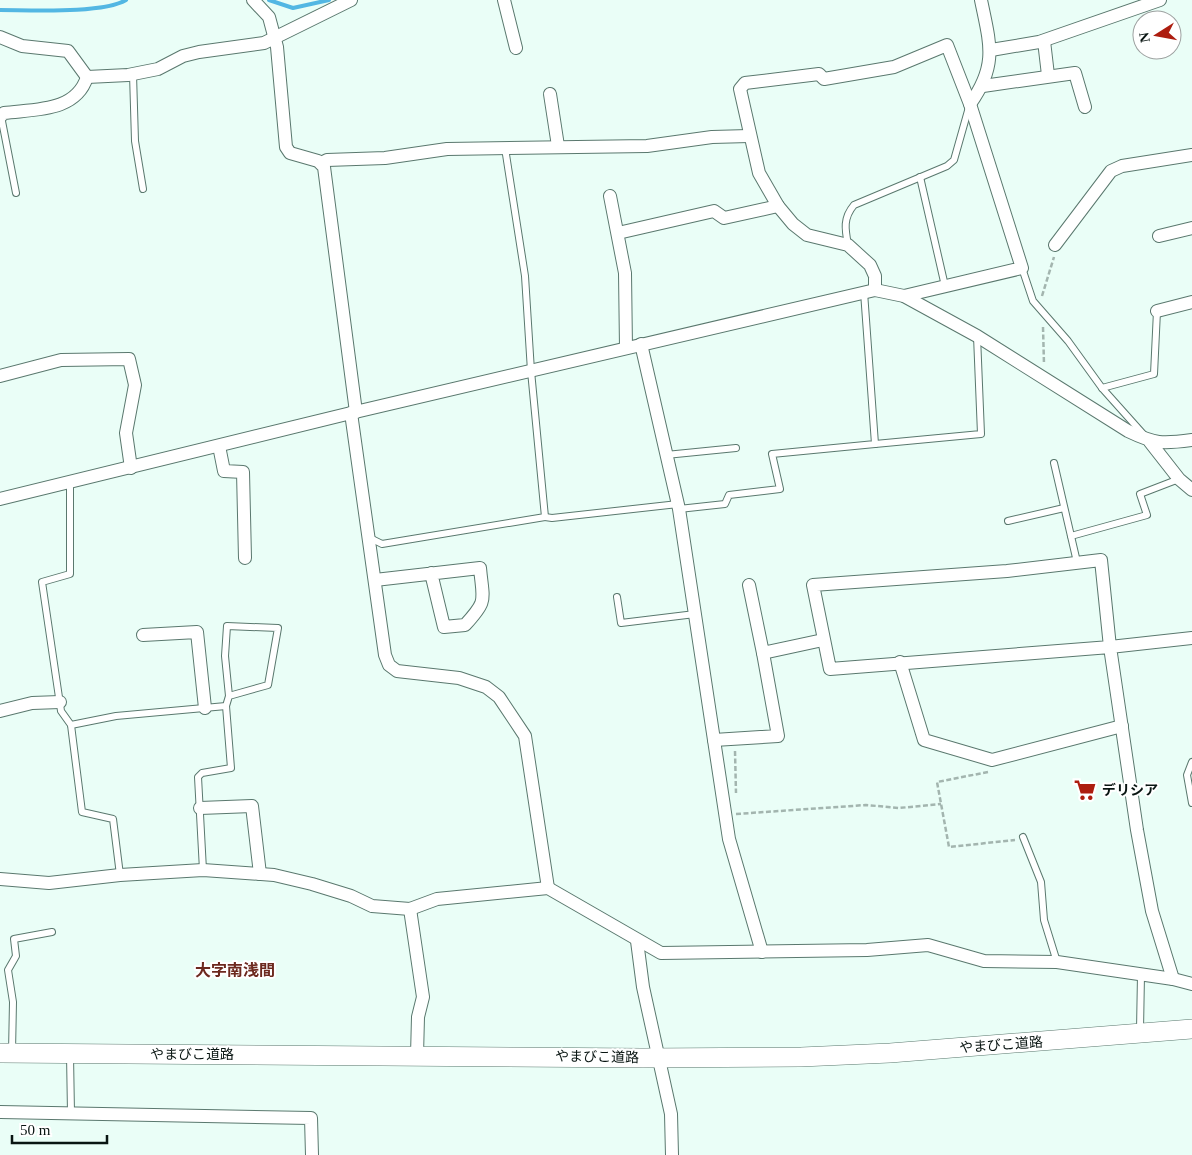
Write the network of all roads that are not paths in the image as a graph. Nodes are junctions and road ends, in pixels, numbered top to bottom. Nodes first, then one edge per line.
1 (253, 0) edge
2 (351, 0) edge
3 (504, 0) edge
4 (981, 0) edge
5 (1160, 0) edge
6 (0, 37) edge
7 (274, 38) junction
8 (1044, 41) junction
9 (516, 48) dead end
10 (991, 50) junction
11 (133, 74) junction
12 (1048, 75) junction
13 (87, 77) junction
14 (983, 86) junction
15 (550, 94) dead end
16 (970, 104) junction
17 (1085, 108) dead end
18 (0, 116) edge
19 (749, 136) junction
20 (558, 146) junction
21 (505, 147) junction
22 (1192, 155) edge
23 (321, 163) junction
24 (920, 177) junction
25 (143, 189) dead end
26 (16, 193) dead end
27 (610, 196) dead end
28 (778, 206) junction
29 (1192, 228) edge
30 (618, 232) junction
31 (1159, 236) dead end
32 (848, 245) junction
33 (1055, 245) dead end
34 (1022, 268) junction
35 (945, 286) junction
36 (870, 291) junction
37 (904, 296) junction
38 (1192, 302) edge
39 (1157, 310) joint
40 (977, 336) junction
41 (641, 344) junction
42 (626, 348) junction
43 (531, 371) junction
44 (0, 376) edge
45 (1102, 388) junction
46 (354, 413) junction
47 (1192, 440) edge
48 (1150, 442) junction
49 (874, 444) junction
50 (219, 446) junction
51 (736, 448) dead end
52 (666, 455) junction
53 (1054, 463) dead end
54 (131, 468) junction
55 (1179, 479) junction
56 (70, 483) junction
57 (1192, 490) edge
58 (0, 499) edge
59 (678, 506) junction
60 (1064, 508) junction
61 (545, 516) junction
62 (1008, 520) dead end
63 (1071, 536) junction
64 (368, 537) junction
65 (245, 558) dead end
66 (1077, 562) junction
67 (431, 573) junction
68 (374, 580) junction
69 (750, 585) dead end
70 (617, 597) dead end
71 (695, 614) junction
72 (143, 635) dead end
73 (1192, 638) edge
74 (823, 640) junction
75 (1110, 647) junction
76 (763, 653) junction
77 (900, 662) junction
78 (229, 696) junction
79 (60, 702) junction
80 (226, 706) junction
81 (205, 708) junction
82 (0, 711) edge
83 (71, 725) junction
84 (1122, 726) junction
85 (714, 740) junction
86 (1192, 762) edge
87 (1192, 803) edge
88 (200, 808) junction
89 (1023, 838) road end
90 (203, 870) junction
91 (260, 874) junction
92 (120, 875) junction
93 (0, 879) edge
94 (548, 888) junction
95 (410, 909) junction
96 (52, 932) dead end
97 (637, 941) junction
98 (762, 952) junction
99 (1057, 962) junction
100 (1141, 975) junction
101 (1172, 979) junction
102 (1192, 984) edge
103 (1192, 1029) edge
104 (1140, 1034) junction
105 (6, 1053) edge
106 (70, 1054) junction
107 (417, 1055) junction
108 (660, 1058) junction
109 (0, 1112) edge
110 (71, 1113) junction
111 (312, 1155) edge
112 (672, 1155) edge

1 - 7 street
2 - 7 street
3 - 9 street
4 - 10 street
5 - 8 street
6 - 13 street
7 - 11 street
7 - 23 street
8 - 10 street
8 - 12 street
10 - 14 street
11 - 13 street
11 - 25 lane
12 - 14 street
12 - 17 street
13 - 18 street
14 - 16 street
15 - 20 street
16 - 19 street
16 - 24 lane
16 - 34 street
18 - 26 lane
19 - 20 street
19 - 28 street
20 - 21 street
21 - 23 street
21 - 43 lane
22 - 33 street
23 - 46 street
24 - 32 lane
24 - 35 lane
27 - 30 street
28 - 30 street
28 - 32 street
29 - 31 street
30 - 42 street
32 - 36 street
34 - 35 street
34 - 45 lane
35 - 37 street
36 - 37 street
36 - 41 street
36 - 49 lane
37 - 40 street
38 - 39 street
39 - 45 lane
40 - 48 street
40 - 49 lane
41 - 42 street
41 - 52 street
42 - 43 street
43 - 46 street
43 - 61 lane
44 - 54 street
45 - 48 lane
46 - 50 street
46 - 64 street
47 - 48 street
48 - 55 street
49 - 59 lane
50 - 54 street
50 - 65 street
51 - 52 lane
52 - 59 street
53 - 60 lane
54 - 56 street
55 - 57 street
55 - 63 lane
56 - 58 street
56 - 79 lane
59 - 61 lane
59 - 71 street
60 - 62 lane
60 - 63 lane
61 - 64 lane
63 - 66 lane
64 - 68 street
66 - 74 street
66 - 75 street
67 - 67 street
67 - 68 street
68 - 94 street
69 - 76 street
70 - 71 lane
71 - 85 street
72 - 81 street
73 - 75 street
74 - 76 street
74 - 77 street
75 - 77 street
75 - 84 street
76 - 85 street
77 - 84 street
78 - 78 lane
78 - 80 lane
79 - 82 street
79 - 83 lane
80 - 81 lane
80 - 88 lane
81 - 83 lane
83 - 92 lane
84 - 101 street
85 - 98 street
86 - 87 lane
88 - 90 lane
88 - 91 street
89 - 99 lane
90 - 91 street
90 - 92 street
91 - 95 street
92 - 93 street
94 - 95 street
94 - 97 street
95 - 107 street
96 - 105 lane
97 - 98 street
97 - 108 street
98 - 99 street
99 - 100 street
100 - 101 street
100 - 104 lane
101 - 102 street
103 - 104 street, やまびこ道路
104 - 108 street, やまびこ道路
105 - 106 street, やまびこ道路
106 - 107 street, やまびこ道路
106 - 110 lane
107 - 108 street, やまびこ道路
108 - 112 street
109 - 110 street
110 - 111 street

